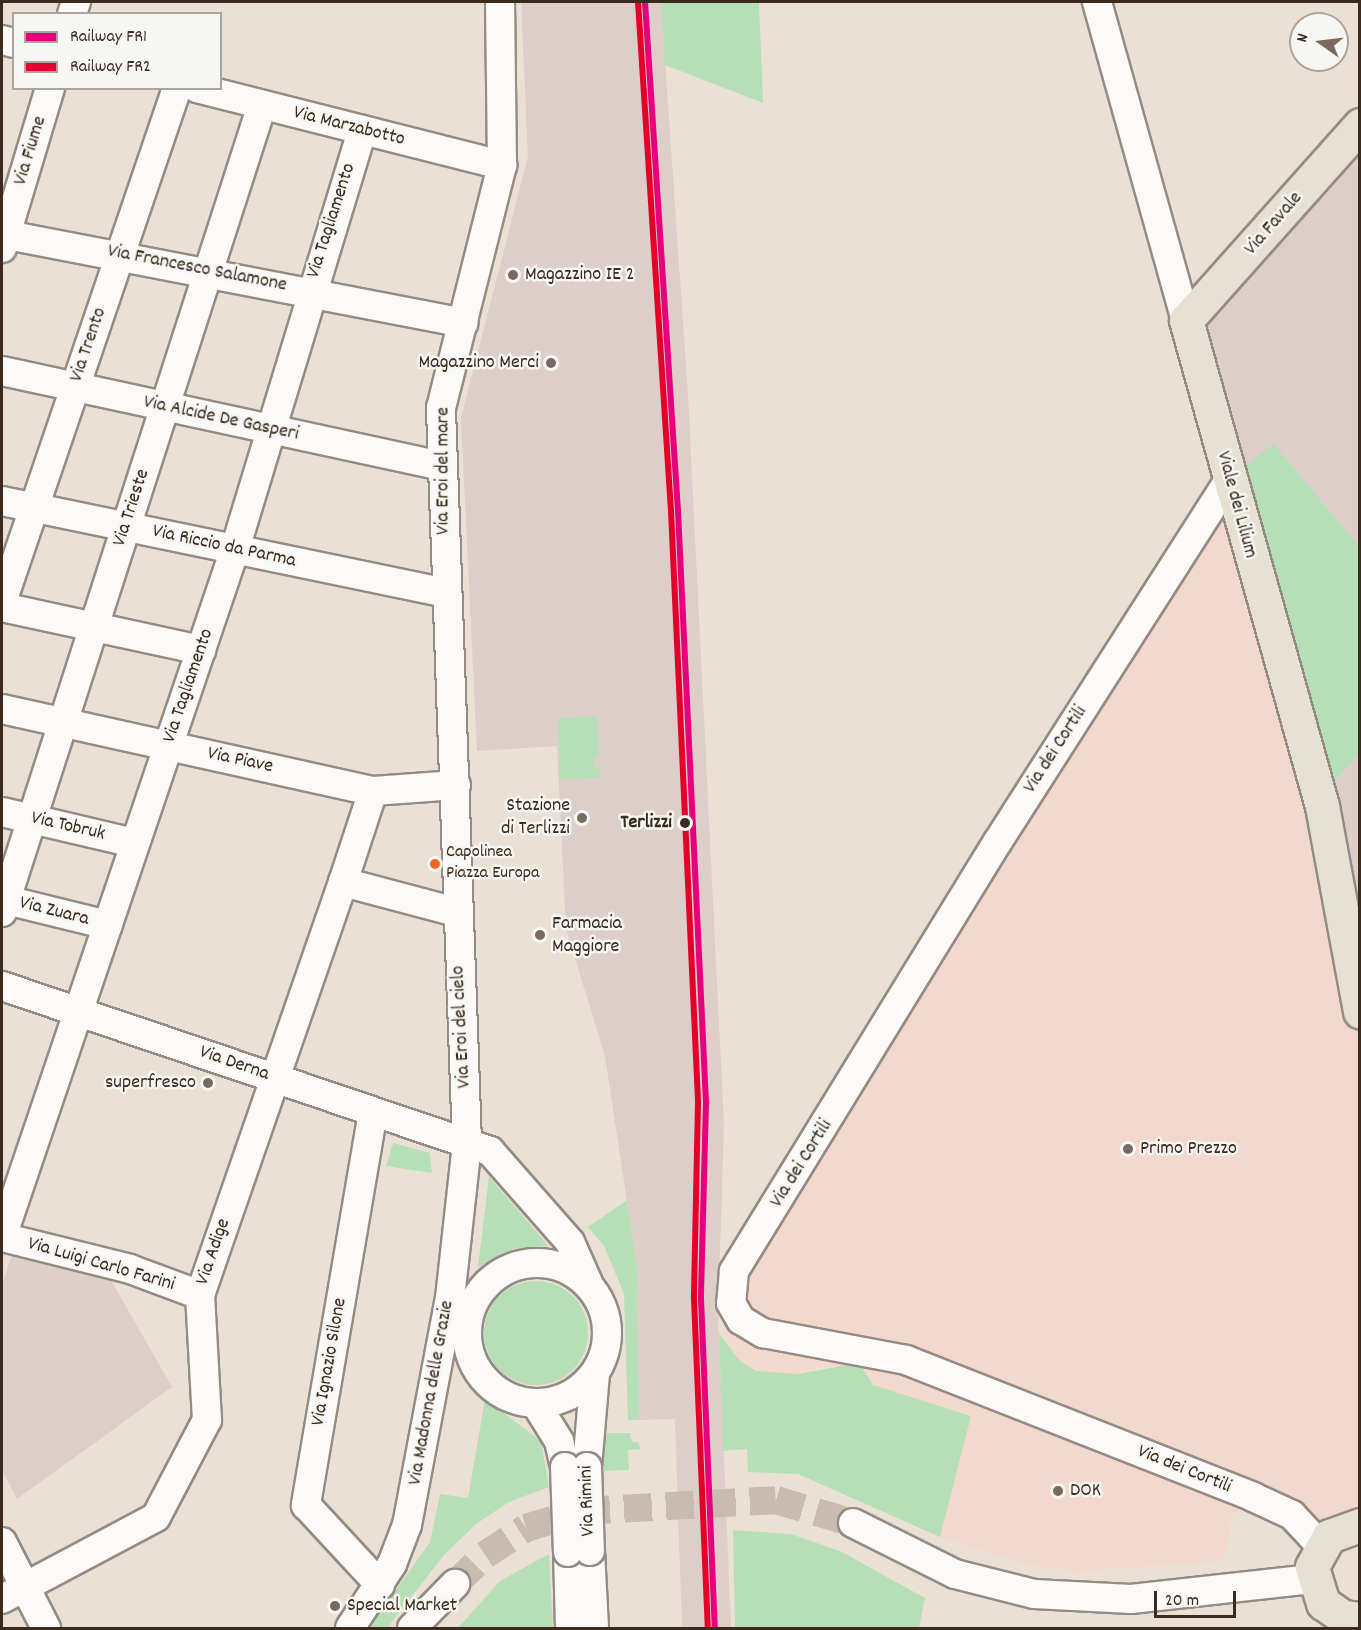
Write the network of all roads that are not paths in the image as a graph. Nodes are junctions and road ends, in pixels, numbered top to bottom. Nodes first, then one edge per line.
1 (500, 2) edge
2 (1097, 2) edge
3 (49, 90) edge
4 (176, 90) edge
5 (205, 90) edge
6 (262, 105) junction
7 (1359, 125) edge
8 (362, 130) junction
9 (502, 165) junction
10 (3, 239) edge
11 (120, 254) junction
12 (208, 271) junction
13 (310, 290) junction
14 (1186, 320) junction
15 (463, 323) junction
16 (2, 371) edge
17 (75, 388) junction
18 (165, 406) junction
19 (270, 430) junction
20 (440, 466) junction
21 (1228, 480) junction
22 (2, 501) edge
23 (34, 508) junction
24 (125, 526) junction
25 (235, 549) junction
26 (447, 593) junction
27 (2, 602) edge
28 (2, 608) edge
29 (93, 627) junction
30 (201, 650) junction
31 (2, 709) edge
32 (62, 722) junction
33 (168, 746) junction
34 (456, 785) junction
35 (373, 791) junction
36 (2, 812) edge
37 (32, 819) junction
38 (134, 843) junction
39 (343, 882) junction
40 (3, 903) edge
41 (456, 912) junction
42 (108, 925) junction
43 (2, 986) edge
44 (79, 1011) junction
45 (1359, 1012) edge
46 (275, 1078) junction
47 (373, 1112) junction
48 (467, 1143) junction
49 (13, 1168) edge
50 (2, 1237) edge
51 (589, 1285) junction
52 (200, 1294) junction
53 (450, 1298) junction
54 (467, 1331) junction
55 (595, 1374) junction
56 (536, 1404) junction
57 (576, 1467) junction
58 (853, 1523) tunnel mouth
59 (1359, 1525) edge
60 (2, 1542) edge
61 (1320, 1545) junction
62 (579, 1552) junction
63 (1312, 1579) junction
64 (380, 1586) junction
65 (13, 1593) edge
66 (1357, 1622) edge
67 (46, 1629) edge
68 (350, 1629) edge
69 (412, 1629) edge
70 (439, 1629) edge
71 (570, 1629) edge
72 (594, 1629) edge

1 - 9 street, Via Eroi del mare
2 - 14 street, Viale dei Lilium
3 - 10 street, Via Fiume
4 - 11 street, Via Trento
5 - 6 street, Via Marzabotto
6 - 8 street, Via Marzabotto
6 - 12 street, Via Trieste
7 - 14 main road, Via Favale
8 - 9 street, Via Marzabotto
8 - 13 street, Via Tagliamento
9 - 15 street, Via Eroi del mare
10 - 11 street, Via Francesco Salamone
11 - 12 street, Via Francesco Salamone
11 - 17 street, Via Trento
12 - 13 street, Via Francesco Salamone
12 - 18 street, Via Trieste
13 - 15 street, Via Francesco Salamone
13 - 19 street, Via Tagliamento
14 - 21 main road, Viale dei Lilium
15 - 20 street, Via Eroi del mare
16 - 17 street, Via Alcide De Gasperi
17 - 18 street, Via Alcide De Gasperi
17 - 23 street, Via Trento
18 - 19 street, Via Alcide De Gasperi
18 - 24 street, Via Trieste
19 - 20 street, Via Alcide De Gasperi
19 - 25 street, Via Tagliamento
20 - 26 street, Via Eroi del mare
21 - 45 main road, Viale dei Lilium
21 - 61 street, Via dei Cortili
22 - 23 street, Via Riccio da Parma
23 - 24 street, Via Riccio da Parma
23 - 27 street, Via Trento
24 - 25 street, Via Riccio da Parma
24 - 29 street, Via Trieste
25 - 26 street, Via Riccio da Parma
25 - 30 street, Via Tagliamento
26 - 34 street, Via Eroi del mare
28 - 29 street
29 - 30 street
29 - 32 street, Via Trieste
30 - 33 street, Via Tagliamento
31 - 32 street, Via Piave
32 - 33 street, Via Piave
32 - 37 street, Via Trieste
33 - 35 street, Via Piave
33 - 38 street, Via Tagliamento
34 - 35 street, Via Piave
34 - 41 street, Via Eroi del cielo
35 - 39 street, Via Adige
36 - 37 street, Via Tobruk
37 - 38 street, Via Tobruk
37 - 40 street, Via Trieste
38 - 42 street, Via Tagliamento
39 - 41 street
39 - 46 street, Via Adige
40 - 42 street, Via Zuara
41 - 48 street, Via Eroi del cielo
42 - 44 street, Via Tagliamento
43 - 44 street, Via Derna
44 - 46 street, Via Derna
44 - 49 street, Via Tagliamento
46 - 47 street, Via Derna
46 - 52 street, Via Adige
47 - 48 street, Via Derna
47 - 64 street, Via Ignazio Silone
48 - 51 street
48 - 53 street, Via Madonna delle Grazie
49 - 50 street, Via Tagliamento
50 - 52 street, Via Luigi Carlo Farini
51 - 54 street
51 - 55 street
52 - 65 street, Via Adige
53 - 54 street
53 - 64 street, Via Madonna delle Grazie
54 - 56 street
55 - 56 street
55 - 57 street, Via Rimini
56 - 57 street, Via Rimini
57 - 62 street, Via Rimini, bridge
58 - 63 street
59 - 61 main road
60 - 65 street
61 - 63 main road
62 - 71 street, Via Rimini
62 - 72 street, Via Rimini
63 - 66 main road
64 - 68 street, Via Madonna delle Grazie
65 - 67 street
69 - 70 street

